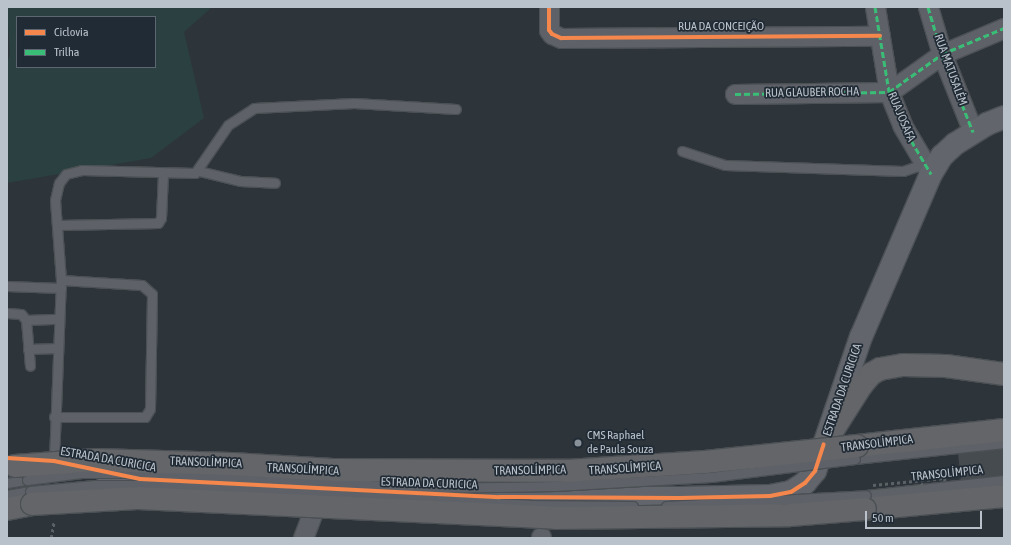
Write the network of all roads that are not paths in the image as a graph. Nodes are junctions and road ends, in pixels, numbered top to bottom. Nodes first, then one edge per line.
1 (548, 7) edge
2 (875, 7) edge
3 (928, 7) edge
4 (1004, 28) edge
5 (880, 36) junction
6 (942, 54) junction
7 (889, 92) junction
8 (734, 94) dead end
9 (456, 109) dead end
10 (1004, 118) edge
11 (973, 132) junction
12 (682, 150) dead end
13 (927, 169) junction
14 (199, 170) junction
15 (163, 174) junction
16 (275, 182) dead end
17 (59, 225) junction
18 (61, 284) junction
19 (7, 286) edge
20 (7, 313) edge
21 (59, 319) junction
22 (26, 320) junction
23 (28, 348) junction
24 (58, 348) junction
25 (30, 366) dead end
26 (1004, 374) edge
27 (54, 417) junction
28 (1004, 430) edge
29 (1004, 443) edge
30 (824, 444) junction
31 (856, 452) junction
32 (54, 461) junction
33 (13, 471) edge
34 (1004, 480) edge
35 (322, 489) junction
36 (7, 495) edge
37 (1004, 496) edge
38 (31, 497) junction
39 (866, 499) junction
40 (7, 509) edge
41 (303, 538) edge

1 - 5 street, RUA DA CONCEIÇÃO
2 - 5 street, RUA JOSAFA
3 - 6 street, RUA MATUSALÉM
4 - 6 street
5 - 7 street, RUA JOSAFA
6 - 7 street
6 - 11 street, RUA MATUSALÉM
7 - 8 street, RUA GLAUBER ROCHA
7 - 13 street, RUA JOSAFA
9 - 14 lane
10 - 11 street, ESTRADA DA CURICICA
11 - 13 street, ESTRADA DA CURICICA
12 - 13 lane
13 - 30 street, ESTRADA DA CURICICA
14 - 15 lane
14 - 16 lane
15 - 17 lane
15 - 17 lane
17 - 18 lane
18 - 19 lane
18 - 21 lane
18 - 27 lane
20 - 22 lane
21 - 22 lane
21 - 24 lane
22 - 23 lane
23 - 24 lane
23 - 25 lane
24 - 27 lane
26 - 30 highway
27 - 32 lane
28 - 31 highway, TRANSOLÍMPICA
29 - 31 lane, TRANSOLÍMPICA
30 - 35 street, ESTRADA DA CURICICA
31 - 33 highway, TRANSOLÍMPICA, bridge
32 - 33 street, ESTRADA DA CURICICA
32 - 35 street, ESTRADA DA CURICICA
34 - 39 lane, TRANSOLÍMPICA
35 - 41 street
36 - 38 lane
37 - 39 highway
38 - 39 highway, bridge
38 - 40 highway

